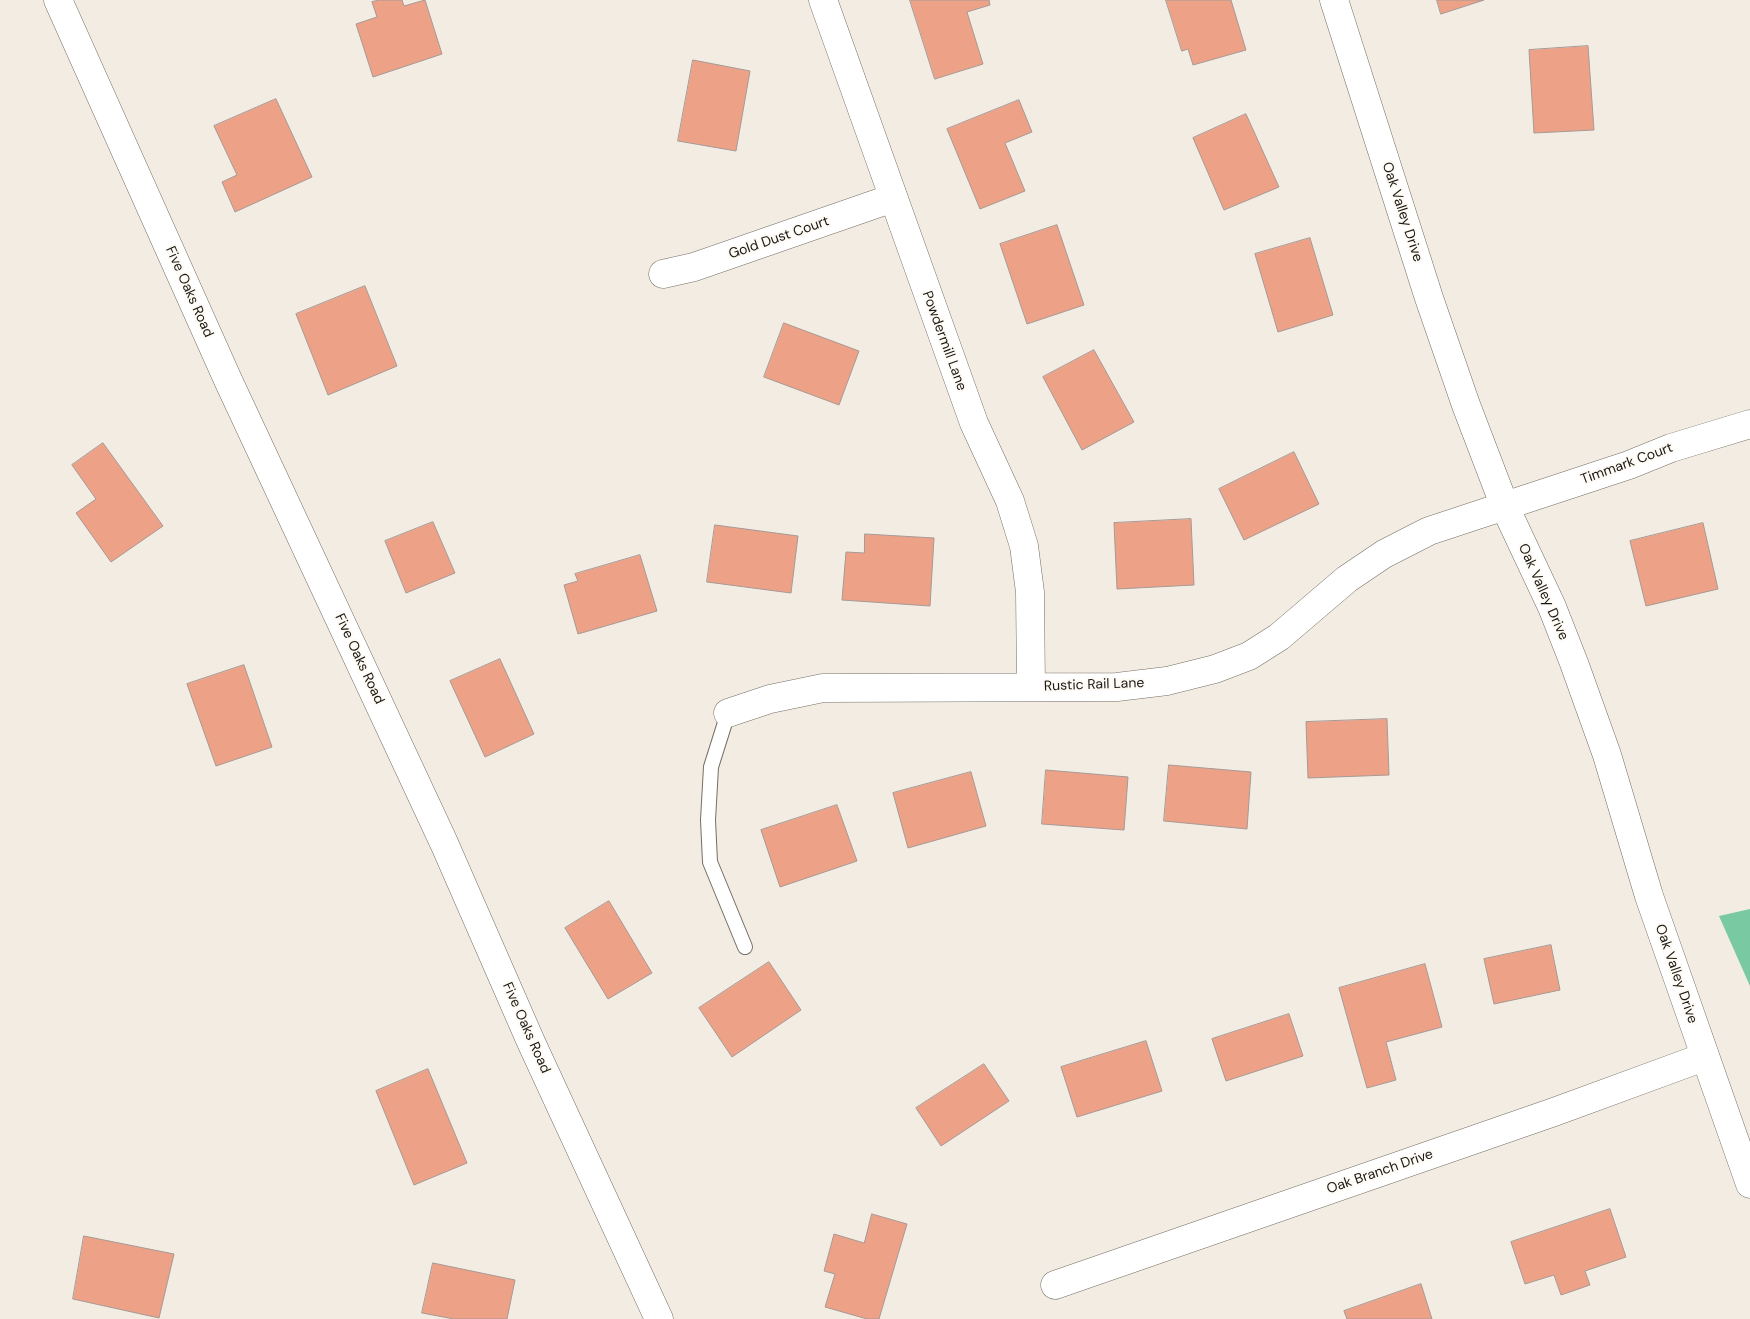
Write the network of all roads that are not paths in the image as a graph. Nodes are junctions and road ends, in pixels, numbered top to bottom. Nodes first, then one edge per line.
1 (58, 0) edge
2 (823, 0) edge
3 (1334, 0) edge
4 (893, 198) junction
5 (663, 274) dead end
6 (1750, 424) edge
7 (1505, 507) junction
8 (1031, 687) junction
9 (728, 713) joint
10 (745, 947) dead end
11 (1704, 1057) junction
12 (1750, 1184) edge
13 (1055, 1285) dead end
14 (659, 1319) edge

1 - 14 street, Five Oaks Road
2 - 4 street, Powdermill Lane
3 - 7 street, Oak Valley Drive
4 - 5 street, Gold Dust Court
4 - 8 street, Powdermill Lane
6 - 7 street, Timmark Court
7 - 8 street, Rustic Rail Lane
7 - 11 street, Oak Valley Drive
8 - 9 street, Rustic Rail Lane
9 - 10 lane
11 - 12 street, Oak Valley Drive
11 - 13 street, Oak Branch Drive

